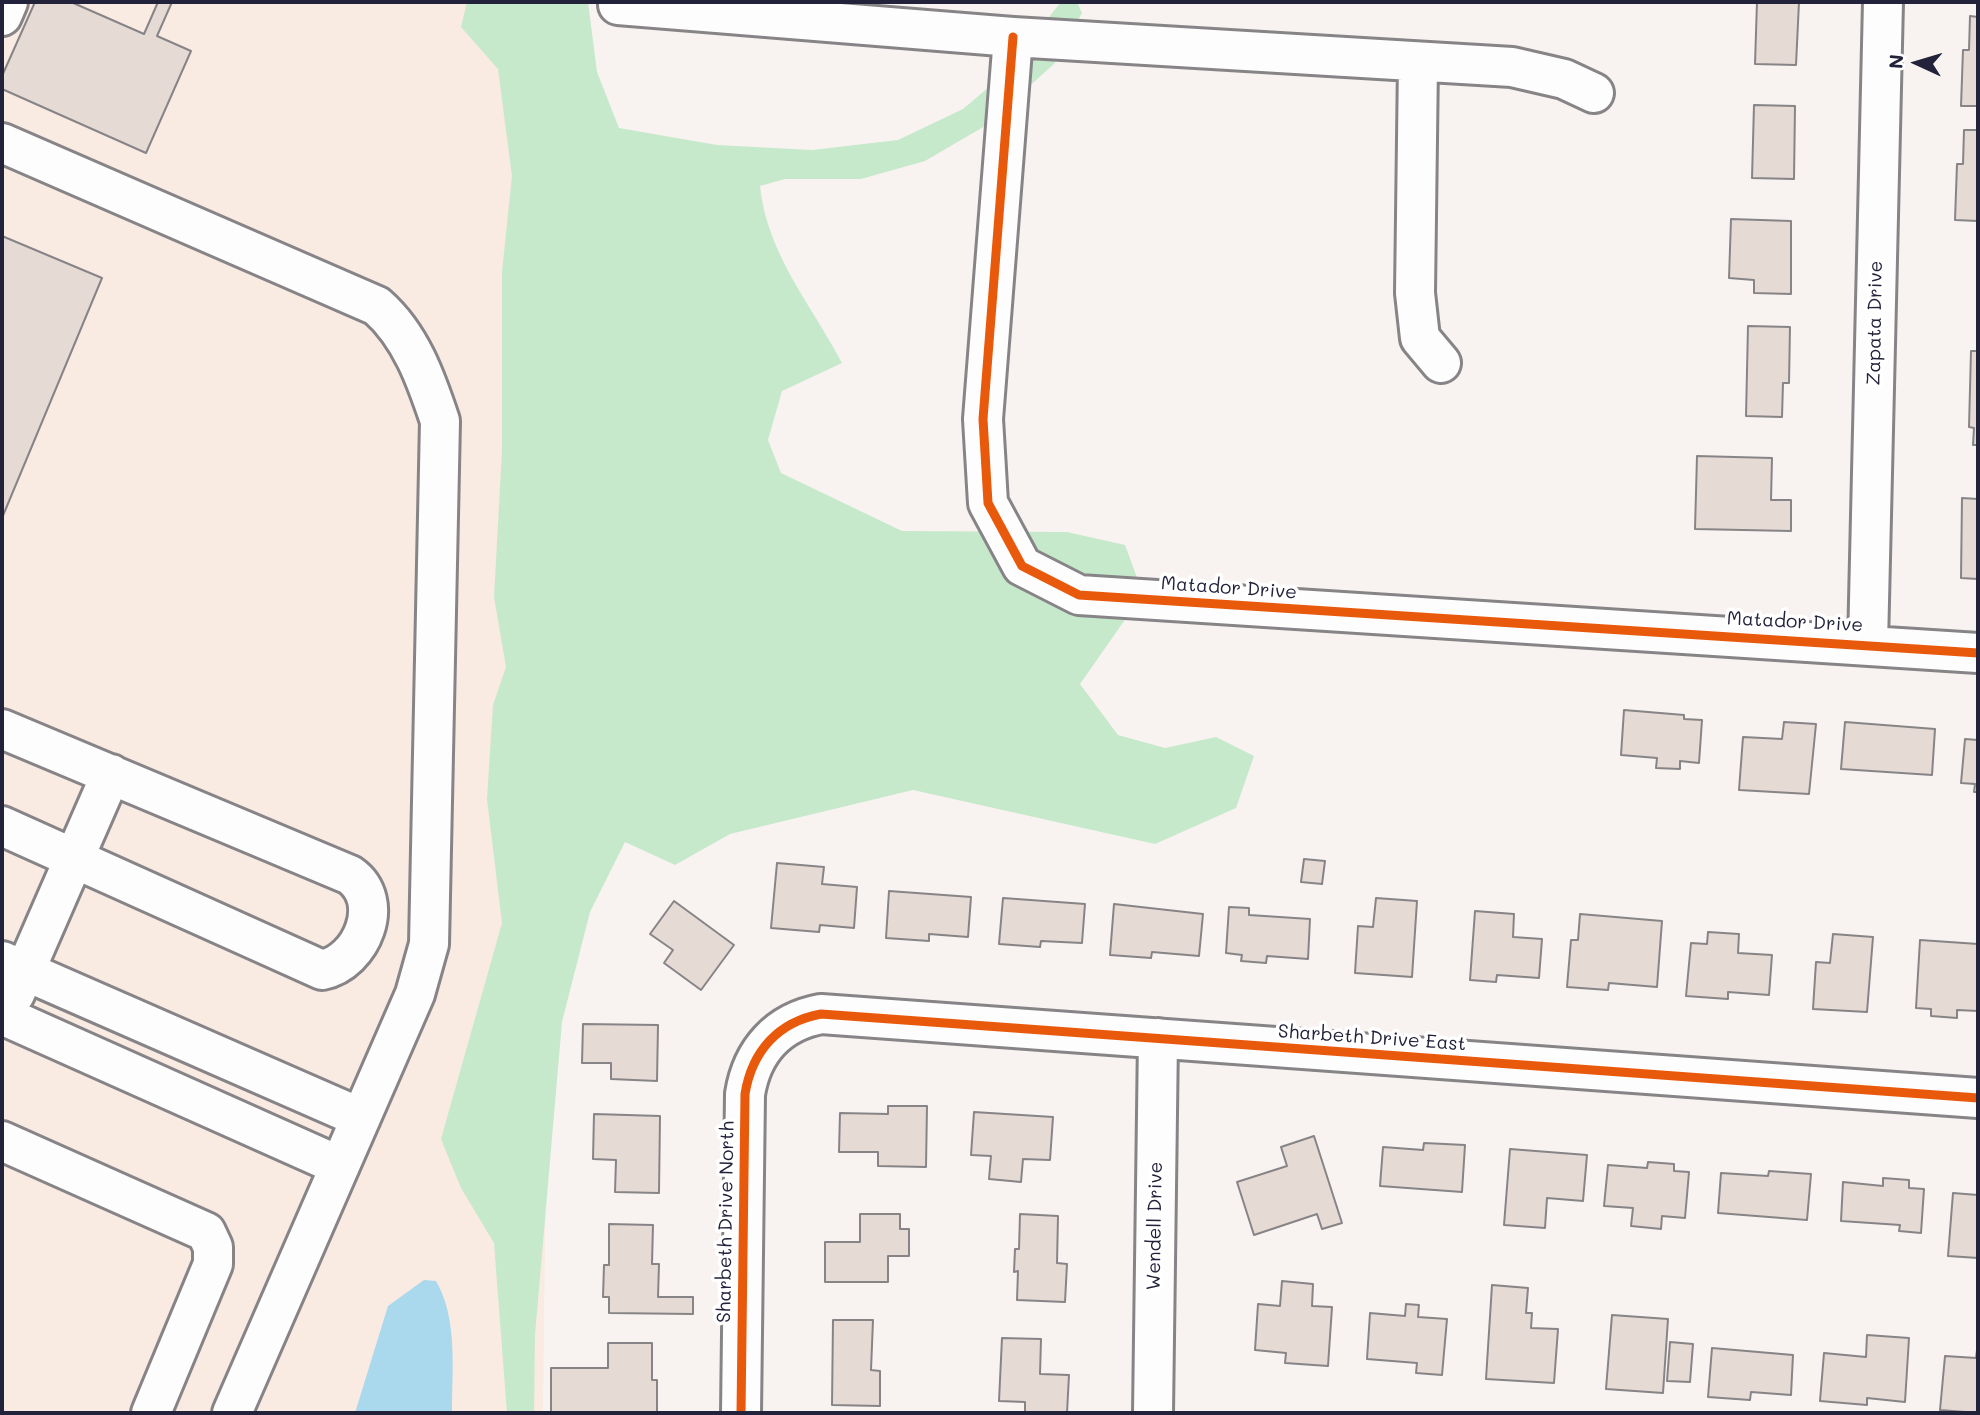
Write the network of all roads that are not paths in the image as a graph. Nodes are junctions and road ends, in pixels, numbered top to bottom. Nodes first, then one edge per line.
1 (8, 2) edge
2 (1884, 2) edge
3 (618, 5) dead end
4 (2, 16) edge
5 (1013, 37) junction
6 (1418, 62) junction
7 (1594, 93) dead end
8 (2, 143) edge
9 (1441, 363) dead end
10 (1868, 644) junction
11 (1978, 653) edge
12 (2, 729) edge
13 (111, 775) junction
14 (2, 826) edge
15 (75, 858) junction
16 (13, 966) edge
17 (3, 1019) edge
18 (771, 1038) joint
19 (1158, 1038) junction
20 (1978, 1098) edge
21 (361, 1118) junction
22 (2, 1141) edge
23 (340, 1166) junction
24 (151, 1413) edge
25 (232, 1413) edge
26 (741, 1413) edge
27 (1153, 1413) edge

1 - 4 street
2 - 10 street, Zapata Drive
3 - 5 street
5 - 6 street
5 - 10 street, Matador Drive
6 - 7 street
6 - 9 street
8 - 21 street
10 - 11 street, Matador Drive
12 - 13 street
13 - 15 street
13 - 15 street
14 - 15 street
15 - 16 street
16 - 17 street
16 - 21 street
17 - 23 street
18 - 19 street, Sharbeth Drive East
18 - 26 street, Sharbeth Drive North
19 - 20 street, Sharbeth Drive East
19 - 27 street, Wendell Drive
21 - 23 street
22 - 24 street
23 - 25 street

